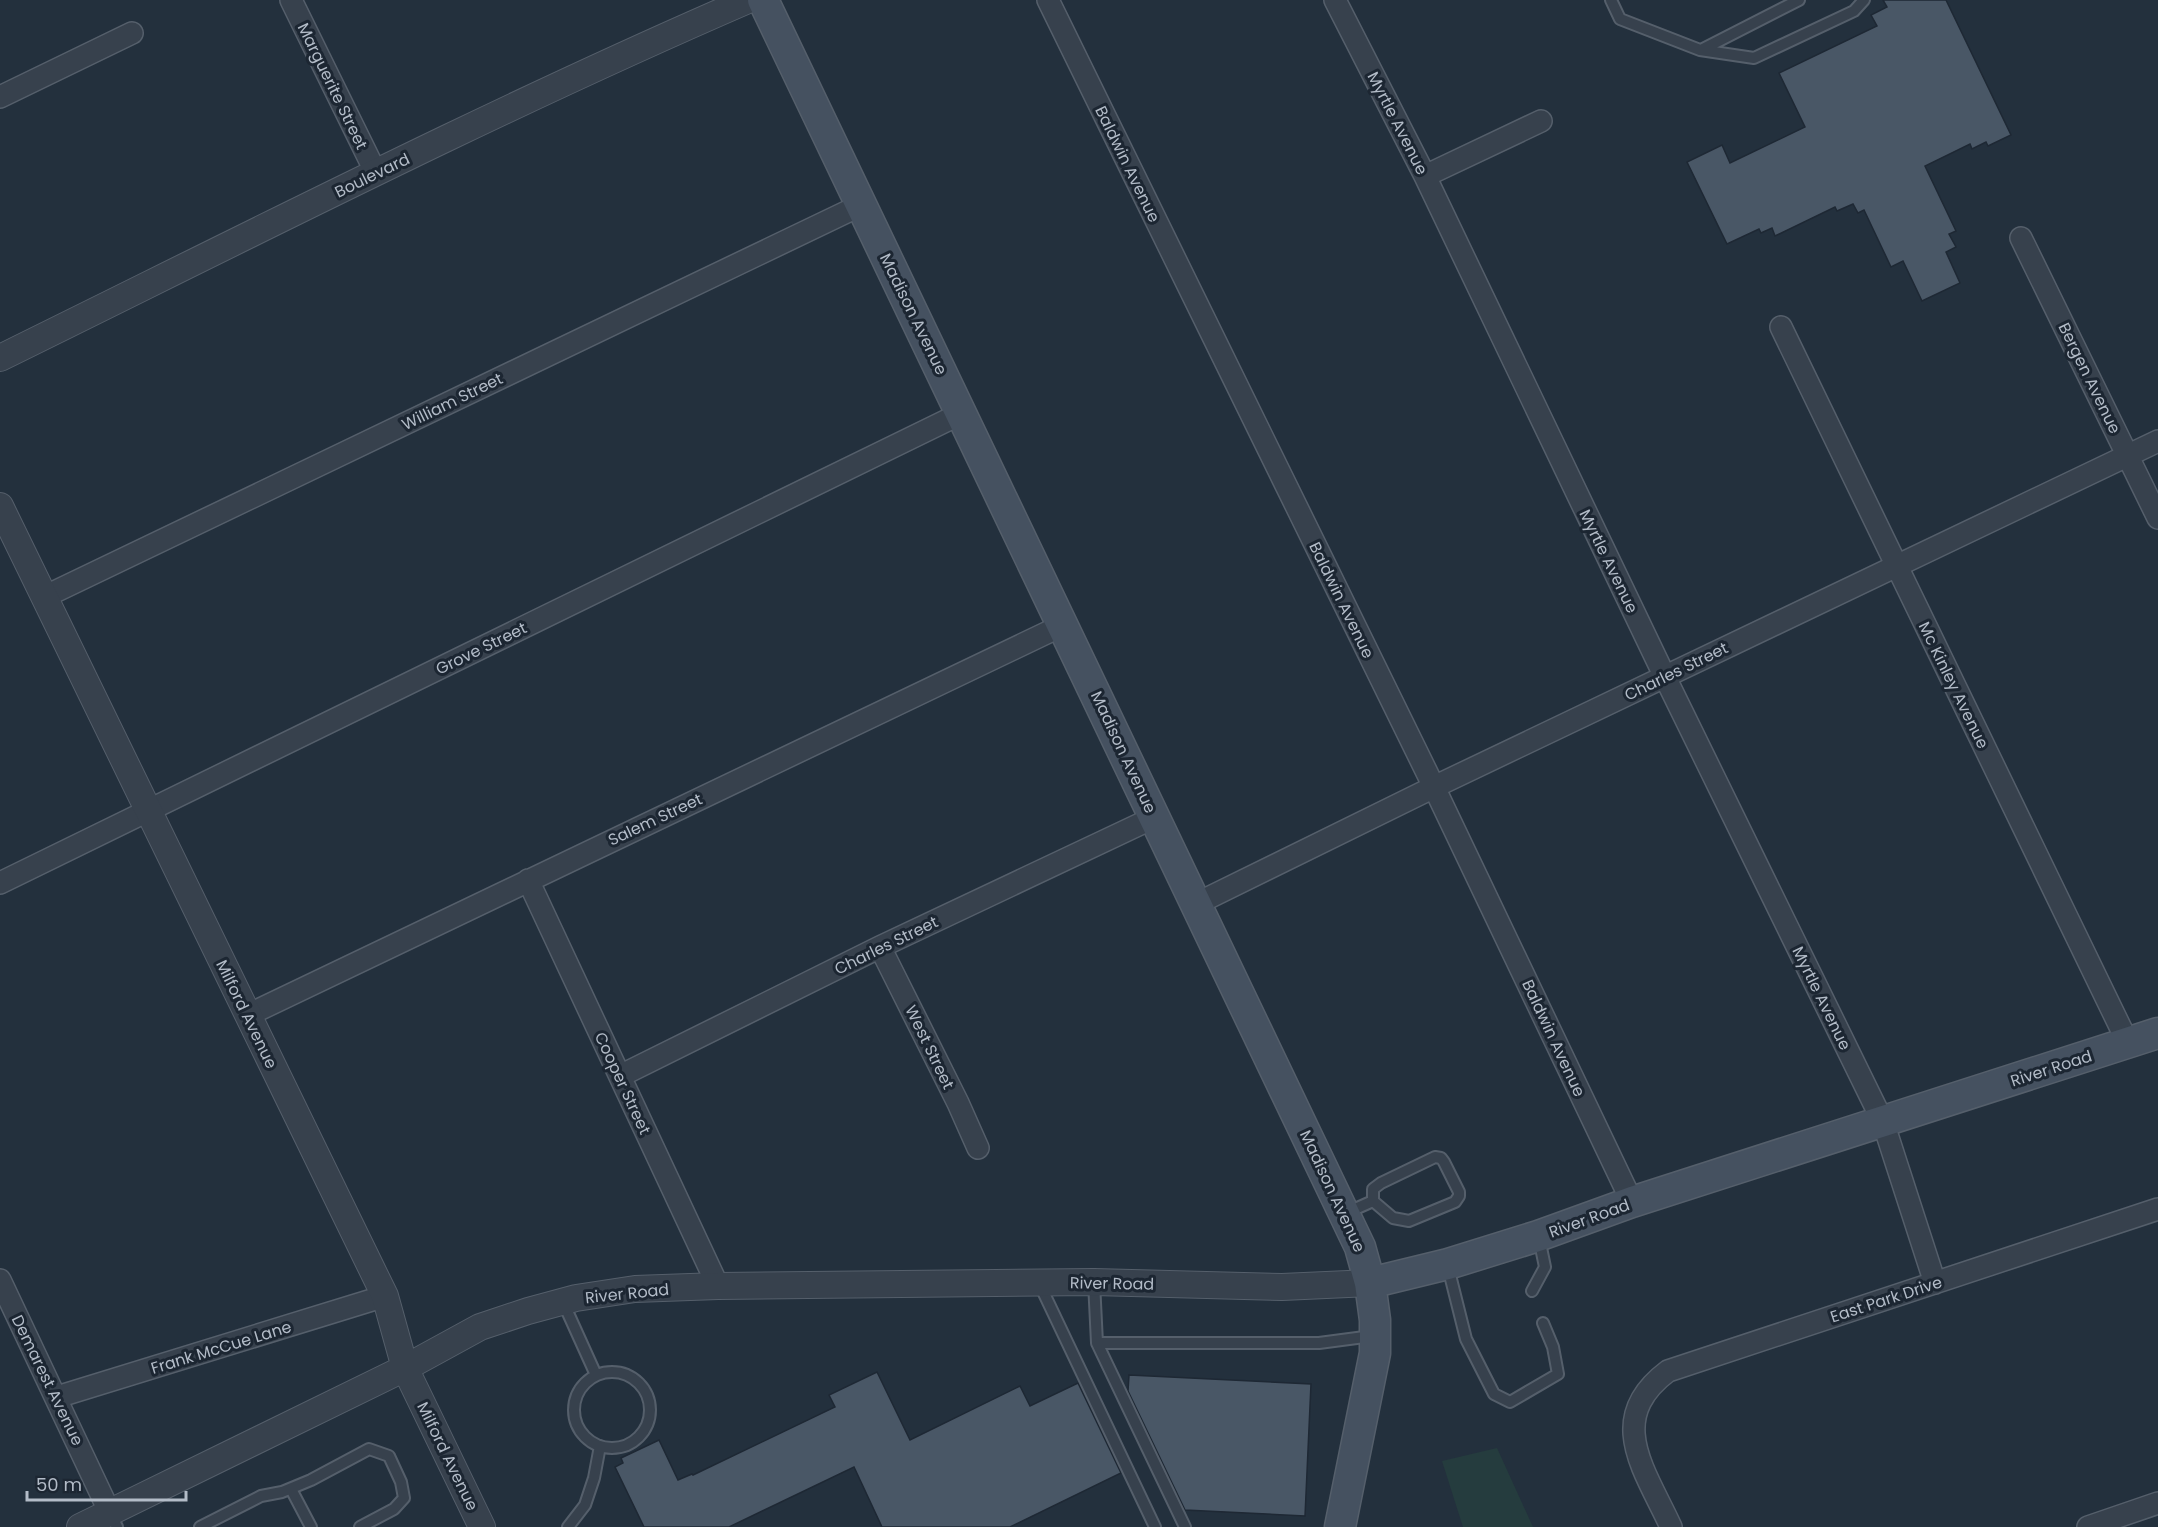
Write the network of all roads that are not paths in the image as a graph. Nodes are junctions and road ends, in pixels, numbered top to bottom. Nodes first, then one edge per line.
1 (291, 0) edge
2 (748, 0) edge
3 (763, 0) edge
4 (1048, 0) edge
5 (1335, 0) edge
6 (1611, 0) edge
7 (1799, 0) edge
8 (1864, 0) edge
9 (132, 33) dead end
10 (1700, 50) junction
11 (0, 97) edge
12 (1541, 121) dead end
13 (376, 173) junction
14 (1425, 176) junction
15 (861, 205) junction
16 (2021, 238) dead end
17 (1780, 327) dead end
18 (0, 358) edge
19 (962, 413) junction
20 (2158, 441) edge
21 (2127, 455) junction
22 (0, 506) edge
23 (2158, 518) edge
24 (1897, 566) junction
25 (44, 597) junction
26 (1064, 625) junction
27 (1665, 677) junction
28 (1434, 787) junction
29 (148, 810) junction
30 (1155, 817) junction
31 (528, 880) junction
32 (0, 883) edge
33 (1196, 904) junction
34 (880, 947) junction
35 (248, 1015) junction
36 (2158, 1033) edge
37 (2128, 1043) junction
38 (620, 1076) junction
39 (1883, 1122) junction
40 (978, 1148) dead end
41 (1372, 1201) junction
42 (1632, 1202) junction
43 (2158, 1209) edge
44 (1346, 1213) junction
45 (1538, 1236) junction
46 (1448, 1264) junction
47 (1039, 1282) junction
48 (1094, 1282) junction
49 (1370, 1283) junction
50 (1935, 1283) junction
51 (718, 1286) junction
52 (2, 1290) edge
53 (1532, 1292) dead end
54 (385, 1296) junction
55 (563, 1302) junction
56 (1543, 1323) dead end
57 (1376, 1335) junction
58 (1097, 1343) junction
59 (405, 1368) junction
60 (596, 1375) junction
61 (57, 1397) junction
62 (600, 1446) junction
63 (291, 1489) junction
64 (2158, 1503) edge
65 (113, 1520) edge
66 (80, 1527) edge
67 (200, 1527) edge
68 (311, 1527) edge
69 (360, 1527) edge
70 (482, 1527) edge
71 (568, 1527) edge
72 (1155, 1527) edge
73 (1185, 1527) edge
74 (1340, 1527) edge
75 (1671, 1527) edge
76 (2088, 1527) edge

1 - 13 street, Marguerite Street
2 - 13 street, Boulevard
3 - 15 main road, Madison Avenue
4 - 28 street, Baldwin Avenue
5 - 14 street, Myrtle Avenue
6 - 10 lane
7 - 10 lane
8 - 10 lane
9 - 11 street
12 - 14 street
13 - 18 street, Boulevard
14 - 27 street, Myrtle Avenue
15 - 19 main road, Madison Avenue
15 - 25 street, William Street
16 - 21 street, Bergen Avenue
17 - 24 street, Mc Kinley Avenue
19 - 26 main road, Madison Avenue
19 - 29 street, Grove Street
20 - 21 street, Charles Street
21 - 23 street, Bergen Avenue
21 - 24 street, Charles Street
22 - 25 street, Milford Avenue
24 - 27 street, Charles Street
24 - 37 street, Mc Kinley Avenue
25 - 29 street, Milford Avenue
26 - 30 main road, Madison Avenue
26 - 31 street, Salem Street
27 - 28 street, Charles Street
27 - 39 street, Myrtle Avenue
28 - 33 street, Charles Street
28 - 42 street, Baldwin Avenue
29 - 32 street, Grove Street
29 - 35 street, Milford Avenue
30 - 33 main road, Madison Avenue
30 - 34 street, Charles Street
31 - 35 street, Salem Street
31 - 38 street, Cooper Street
33 - 44 main road, Madison Avenue
34 - 38 street, Charles Street
34 - 40 street, West Street
35 - 54 street, Milford Avenue
36 - 37 main road, River Road
37 - 39 main road, River Road
38 - 51 street, Cooper Street
39 - 42 main road, River Road
39 - 50 street, Myrtle Avenue
41 - 41 lane
41 - 44 lane
42 - 45 main road, River Road
43 - 50 street, East Park Drive
44 - 49 main road, Madison Avenue
45 - 46 main road, River Road
45 - 53 lane
46 - 49 main road, River Road
46 - 56 lane
47 - 48 street, River Road
47 - 51 street, River Road
47 - 72 lane
48 - 49 street, River Road
48 - 58 lane
49 - 57 main road, Madison Avenue
50 - 75 street, East Park Drive
51 - 55 street, River Road
52 - 61 street, Demarest Avenue
54 - 59 street, Milford Avenue
54 - 61 street, Frank McCue Lane
55 - 59 street, River Road
55 - 60 lane
57 - 58 lane
57 - 74 main road, Madison Avenue
58 - 73 lane
59 - 65 street, River Road
59 - 70 street, Milford Avenue
60 - 62 lane
60 - 62 lane
61 - 65 street, Demarest Avenue
62 - 71 lane
63 - 67 lane
63 - 68 lane
63 - 69 lane
64 - 76 street
65 - 66 street, River Road

